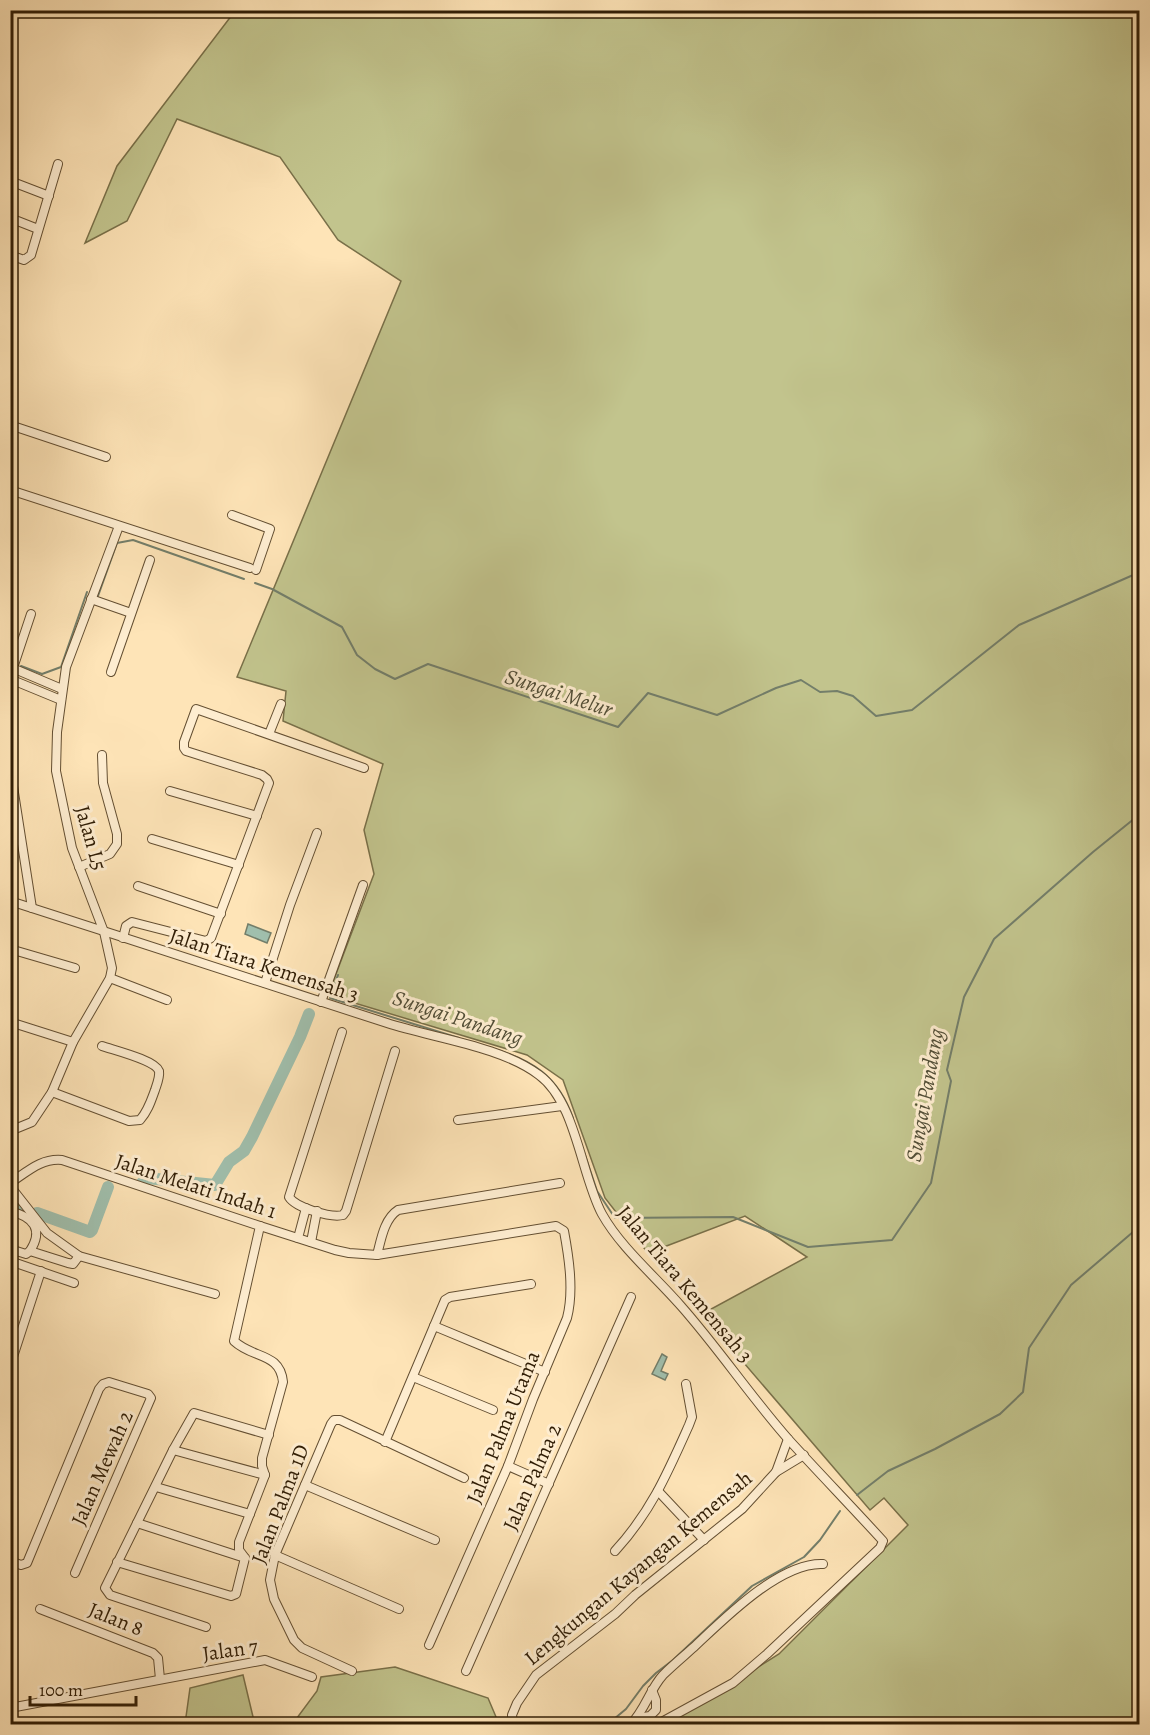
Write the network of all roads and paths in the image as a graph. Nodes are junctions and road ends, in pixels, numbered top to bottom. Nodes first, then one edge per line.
1 (58, 164) dead end
2 (10, 181) edge
3 (49, 196) junction
4 (10, 218) edge
5 (38, 229) junction
6 (10, 255) edge
7 (10, 425) edge
8 (106, 457) dead end
9 (10, 490) edge
10 (232, 515) dead end
11 (119, 526) junction
12 (150, 560) dead end
13 (91, 599) junction
14 (131, 613) junction
15 (31, 614) dead end
16 (12, 667) edge
17 (111, 672) dead end
18 (10, 679) edge
19 (62, 689) junction
20 (61, 700) junction
21 (281, 704) dead end
22 (269, 734) junction
23 (102, 755) dead end
24 (10, 767) edge
25 (364, 768) dead end
26 (170, 791) dead end
27 (257, 816) junction
28 (317, 833) dead end
29 (152, 839) dead end
30 (239, 865) junction
31 (79, 867) junction
32 (363, 885) dead end
33 (138, 886) dead end
34 (10, 901) edge
35 (32, 908) junction
36 (220, 914) junction
37 (104, 932) junction
38 (123, 938) junction
39 (10, 949) edge
40 (75, 968) dead end
41 (110, 978) junction
42 (265, 983) junction
43 (167, 1000) dead end
44 (321, 1002) junction
45 (10, 1023) edge
46 (342, 1032) dead end
47 (73, 1042) junction
48 (102, 1046) dead end
49 (394, 1051) dead end
50 (52, 1092) junction
51 (562, 1106) junction
52 (458, 1120) dead end
53 (10, 1131) edge
54 (560, 1183) dead end
55 (10, 1185) edge
56 (306, 1208) junction
57 (10, 1211) edge
58 (317, 1211) junction
59 (260, 1227) junction
60 (548, 1227) joint
61 (298, 1238) junction
62 (311, 1242) junction
63 (10, 1249) edge
64 (30, 1251) junction
65 (376, 1255) junction
66 (79, 1256) junction
67 (10, 1261) edge
68 (41, 1271) junction
69 (74, 1283) dead end
70 (531, 1284) dead end
71 (215, 1294) dead end
72 (631, 1298) dead end
73 (434, 1326) junction
74 (10, 1366) edge
75 (545, 1371) junction
76 (413, 1377) junction
77 (686, 1384) dead end
78 (493, 1410) dead end
79 (269, 1435) junction
80 (788, 1438) junction
81 (385, 1442) junction
82 (173, 1450) junction
83 (804, 1455) junction
84 (508, 1466) junction
85 (776, 1472) junction
86 (266, 1475) junction
87 (464, 1478) dead end
88 (549, 1484) junction
89 (305, 1485) junction
90 (156, 1486) junction
91 (658, 1491) junction
92 (250, 1514) junction
93 (137, 1523) junction
94 (435, 1540) dead end
95 (704, 1540) junction
96 (615, 1551) dead end
97 (275, 1555) junction
98 (244, 1558) junction
99 (10, 1561) edge
100 (117, 1562) junction
101 (823, 1564) dead end
102 (75, 1573) dead end
103 (40, 1609) dead end
104 (399, 1609) dead end
105 (206, 1627) dead end
106 (429, 1645) dead end
107 (352, 1671) dead end
108 (466, 1671) dead end
109 (312, 1677) dead end
110 (160, 1679) junction
111 (652, 1690) junction
112 (10, 1708) edge
113 (637, 1718) junction
114 (513, 1725) edge
115 (631, 1725) edge
116 (658, 1725) edge

1 - 3 street
2 - 3 street
3 - 5 street
4 - 5 street
5 - 6 street
7 - 8 street
9 - 11 street
10 - 11 street
11 - 13 street, Jalan L5
12 - 14 street
13 - 14 street
13 - 19 street, Jalan L5
14 - 17 street
15 - 16 street
16 - 19 street
18 - 20 street
19 - 20 street, Jalan L5
20 - 31 street, Jalan L5
21 - 22 street
22 - 25 street
22 - 27 street
23 - 31 street
24 - 35 street
26 - 27 street
27 - 30 street
28 - 42 street
29 - 30 street
30 - 36 street
31 - 37 street, Jalan L5
32 - 44 street
33 - 36 street
34 - 35 street, Jalan Tiara Kemensah 3
35 - 37 street, Jalan Tiara Kemensah 3
36 - 38 street
37 - 38 street, Jalan Tiara Kemensah 3
37 - 41 street, Jalan L5
38 - 42 street, Jalan Tiara Kemensah 3
39 - 40 street
41 - 43 street
41 - 47 street
42 - 44 street, Jalan Tiara Kemensah 3
44 - 51 street, Jalan Tiara Kemensah 3
45 - 47 street
46 - 56 street
47 - 50 street
48 - 50 street
49 - 58 street
50 - 53 street
51 - 52 street
51 - 80 street, Jalan Tiara Kemensah 3
54 - 65 street
55 - 59 street, Jalan Melati Indah 1
55 - 66 street
56 - 58 street
56 - 61 street
57 - 64 street
58 - 62 street
59 - 61 street, Jalan Melati Indah 1
59 - 79 street
60 - 65 street, Jalan Melati Indah 1
60 - 75 street, Jalan Palma Utama
61 - 62 street, Jalan Melati Indah 1
62 - 65 street, Jalan Melati Indah 1
63 - 64 street
64 - 66 street
66 - 71 street
67 - 68 street
68 - 69 street
68 - 74 street
70 - 73 street
72 - 88 street, Jalan Palma 2
73 - 75 street
73 - 76 street
75 - 84 street, Jalan Palma Utama
76 - 78 street
76 - 81 street
77 - 91 street
79 - 82 street
79 - 86 street
80 - 83 street, Jalan Tiara Kemensah 3
80 - 85 street, Lengkungan Kayangan Kemensah
81 - 87 street
81 - 89 street, Jalan Palma 1D
82 - 86 street
82 - 90 street
83 - 85 street, Lengkungan Kayangan Kemensah
83 - 116 street, Jalan Tiara Kemensah 3
84 - 88 street
84 - 106 street, Jalan Palma Utama
85 - 95 street, Lengkungan Kayangan Kemensah
86 - 92 street
88 - 108 street, Jalan Palma 2
89 - 94 street
89 - 97 street, Jalan Palma 1D
90 - 92 street
90 - 93 street
91 - 95 street
91 - 96 street
92 - 98 street
93 - 98 street
93 - 100 street
95 - 114 street, Lengkungan Kayangan Kemensah
97 - 104 street
97 - 107 street, Jalan Palma 1D
98 - 100 street
99 - 102 street, Jalan Mewah 2
100 - 105 street
101 - 111 street
103 - 110 street, Jalan 8
109 - 110 street, Jalan 7
110 - 112 street, Jalan 7
111 - 113 street
111 - 113 street
113 - 115 street

